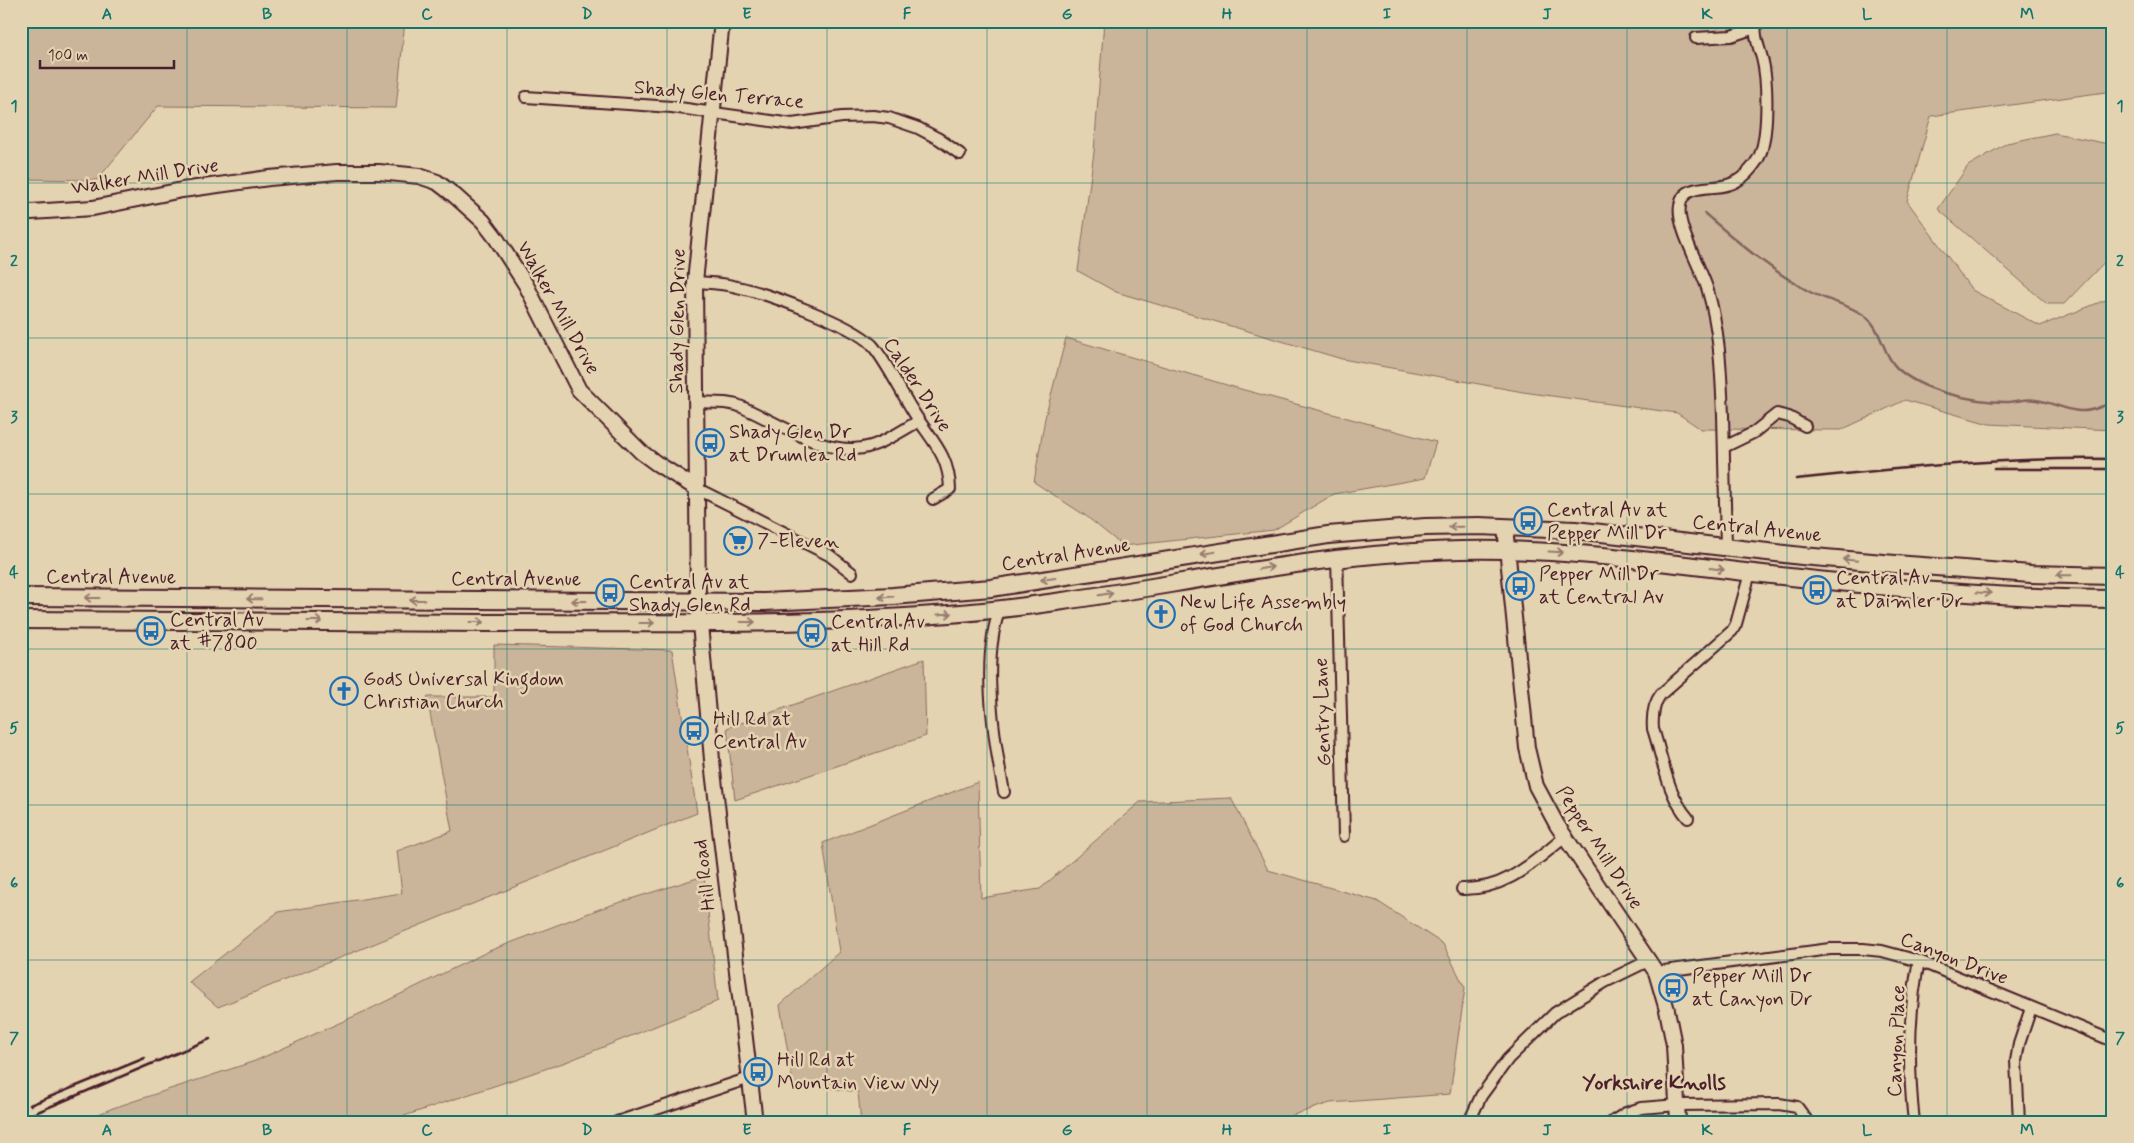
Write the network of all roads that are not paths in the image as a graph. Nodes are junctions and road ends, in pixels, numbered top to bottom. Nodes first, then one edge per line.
1 (722, 21) edge
2 (1756, 24) edge
3 (1696, 38) dead end
4 (526, 97) dead end
5 (711, 114) junction
6 (960, 154) dead end
7 (21, 210) edge
8 (695, 282) junction
9 (696, 402) junction
10 (919, 421) junction
11 (1805, 426) dead end
12 (1724, 447) junction
13 (696, 488) junction
14 (933, 499) dead end
15 (1505, 527) junction
16 (1726, 547) junction
17 (1507, 550) junction
18 (1337, 557) junction
19 (852, 573) dead end
20 (1750, 573) junction
21 (2113, 576) edge
22 (21, 597) edge
23 (2113, 599) edge
24 (698, 601) junction
25 (999, 610) junction
26 (21, 620) edge
27 (40, 620) junction
28 (699, 622) junction
29 (21, 627) edge
30 (1004, 792) dead end
31 (1688, 818) dead end
32 (1344, 836) dead end
33 (1565, 837) junction
34 (1462, 889) dead end
35 (1919, 961) junction
36 (1653, 966) junction
37 (2031, 1008) junction
38 (2113, 1041) edge
39 (750, 1078) junction
40 (1678, 1105) junction
41 (620, 1121) edge
42 (755, 1122) edge
43 (1469, 1122) edge
44 (1612, 1122) edge
45 (1678, 1122) edge
46 (1808, 1122) edge
47 (1914, 1122) edge
48 (2019, 1122) edge

1 - 5 street, Shady Glen Drive
2 - 3 street
2 - 12 street
4 - 5 street, Shady Glen Terrace
5 - 6 street, Shady Glen Terrace
5 - 8 street, Shady Glen Drive
7 - 13 street, Walker Mill Drive
8 - 9 street, Shady Glen Drive
8 - 10 street, Calder Drive
9 - 10 street
9 - 13 street, Shady Glen Drive
10 - 14 street, Calder Drive
11 - 12 street
12 - 16 street
13 - 19 street, Walker Mill Drive
13 - 24 street, Shady Glen Drive
15 - 16 main road, Central Avenue
15 - 17 street, Pepper Mill Drive
15 -> 24 main road, Central Avenue
21 -> 16 main road, Central Avenue
17 - 18 main road
17 -> 20 main road
17 - 33 street, Pepper Mill Drive
25 -> 18 main road
18 - 32 street, Gentry Lane
20 -> 23 main road
20 - 31 street
24 -> 22 main road, Central Avenue
24 - 28 street, Shady Glen Drive
28 -> 25 main road
25 - 30 street
26 - 27 main road
27 -> 28 main road
27 - 29 main road
28 - 39 street, Hill Road
33 - 34 street
33 - 36 street, Pepper Mill Drive
35 - 36 street, Canyon Drive
35 - 37 street, Canyon Drive
35 - 47 street, Canyon Place
36 - 40 street, Pepper Mill Drive
36 - 43 street, Canyon Drive
37 - 38 street, Canyon Drive
37 - 48 street
39 - 41 street
39 - 42 street, Hill Road
40 - 44 street
40 - 45 street, Pepper Mill Drive
40 - 46 street

